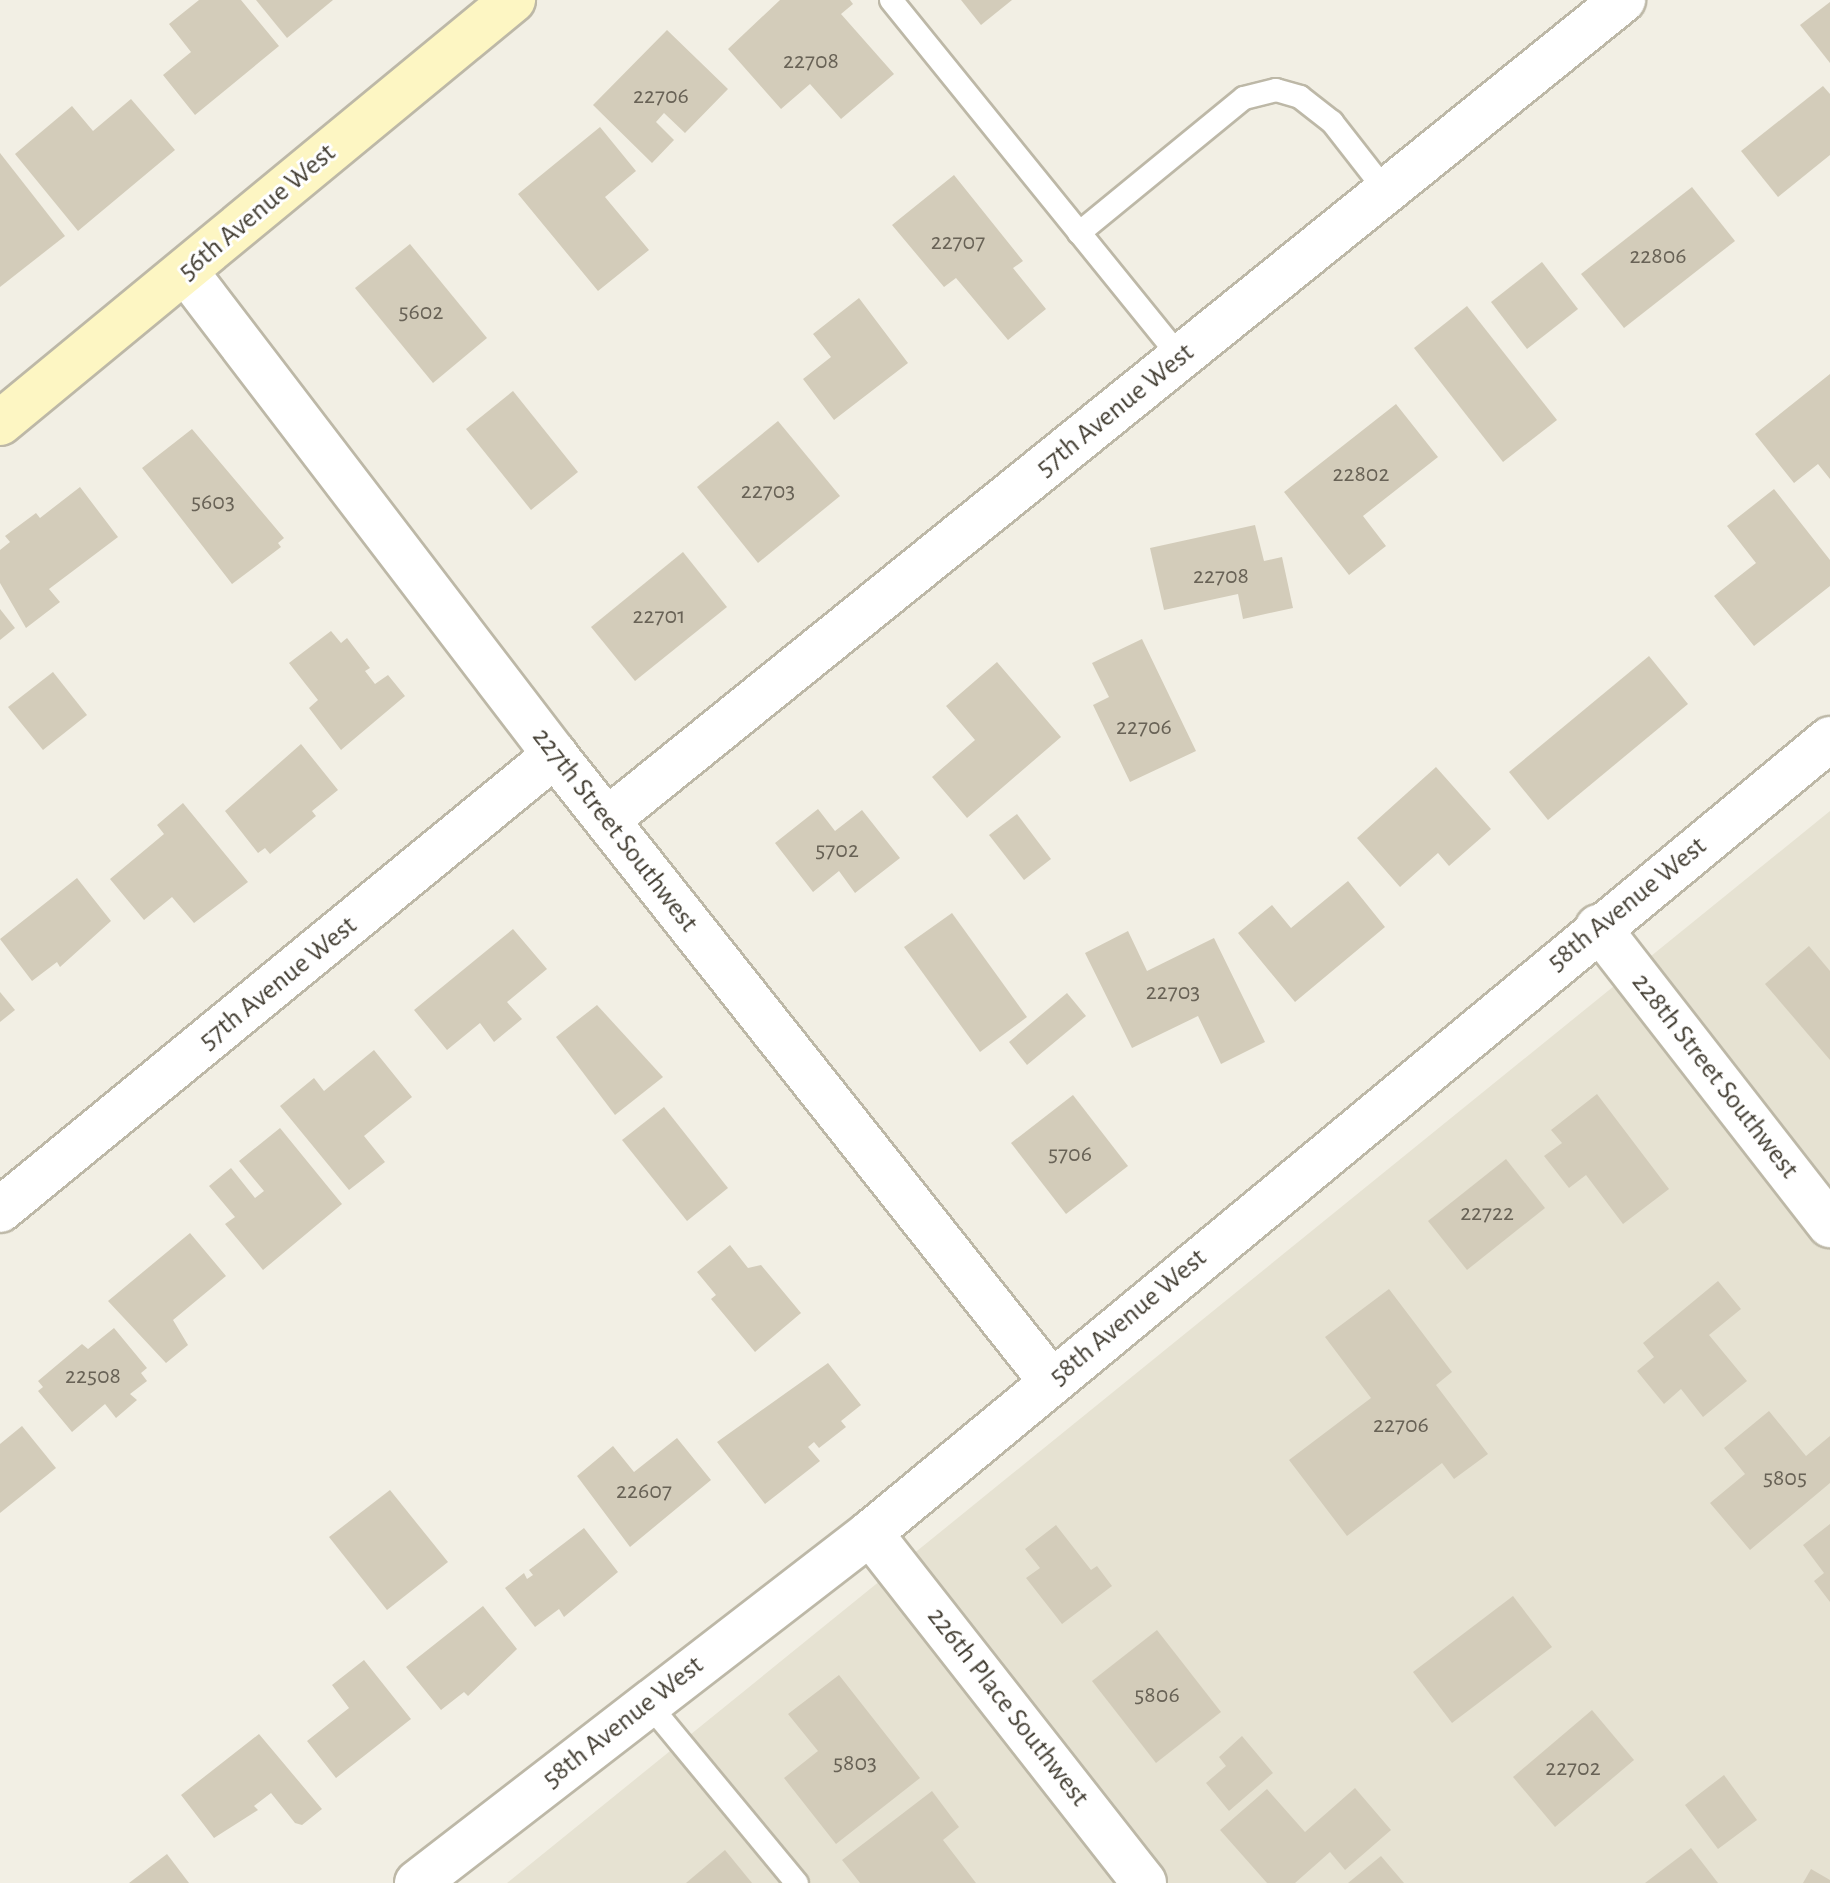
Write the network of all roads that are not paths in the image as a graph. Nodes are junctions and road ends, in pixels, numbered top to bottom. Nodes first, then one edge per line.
1 (513, 0) edge
2 (891, 0) edge
3 (1623, 0) edge
4 (1386, 191) junction
5 (1079, 233) junction
6 (186, 272) junction
7 (1180, 357) junction
8 (0, 423) edge
9 (1830, 739) edge
10 (555, 755) junction
11 (607, 820) junction
12 (1598, 927) junction
13 (0, 1210) edge
14 (1830, 1225) edge
15 (1051, 1381) junction
16 (870, 1533) junction
17 (647, 1702) junction
18 (417, 1883) edge
19 (797, 1883) edge
20 (1144, 1883) edge

1 - 6 main road, 56th Avenue West
2 - 5 lane
3 - 4 street, 57th Avenue West
4 - 5 lane
4 - 7 street, 57th Avenue West
5 - 7 lane
6 - 8 main road, 56th Avenue West
6 - 10 street, 227th Street Southwest
7 - 11 street, 57th Avenue West
9 - 12 street, 58th Avenue West
10 - 11 street, 227th Street Southwest
10 - 13 street, 57th Avenue West
11 - 15 street, 227th Street Southwest
12 - 14 street, 228th Street Southwest
12 - 15 street, 58th Avenue West
15 - 16 street, 58th Avenue West
16 - 17 street, 58th Avenue West
16 - 20 street, 226th Place Southwest
17 - 18 street, 58th Avenue West
17 - 19 lane

